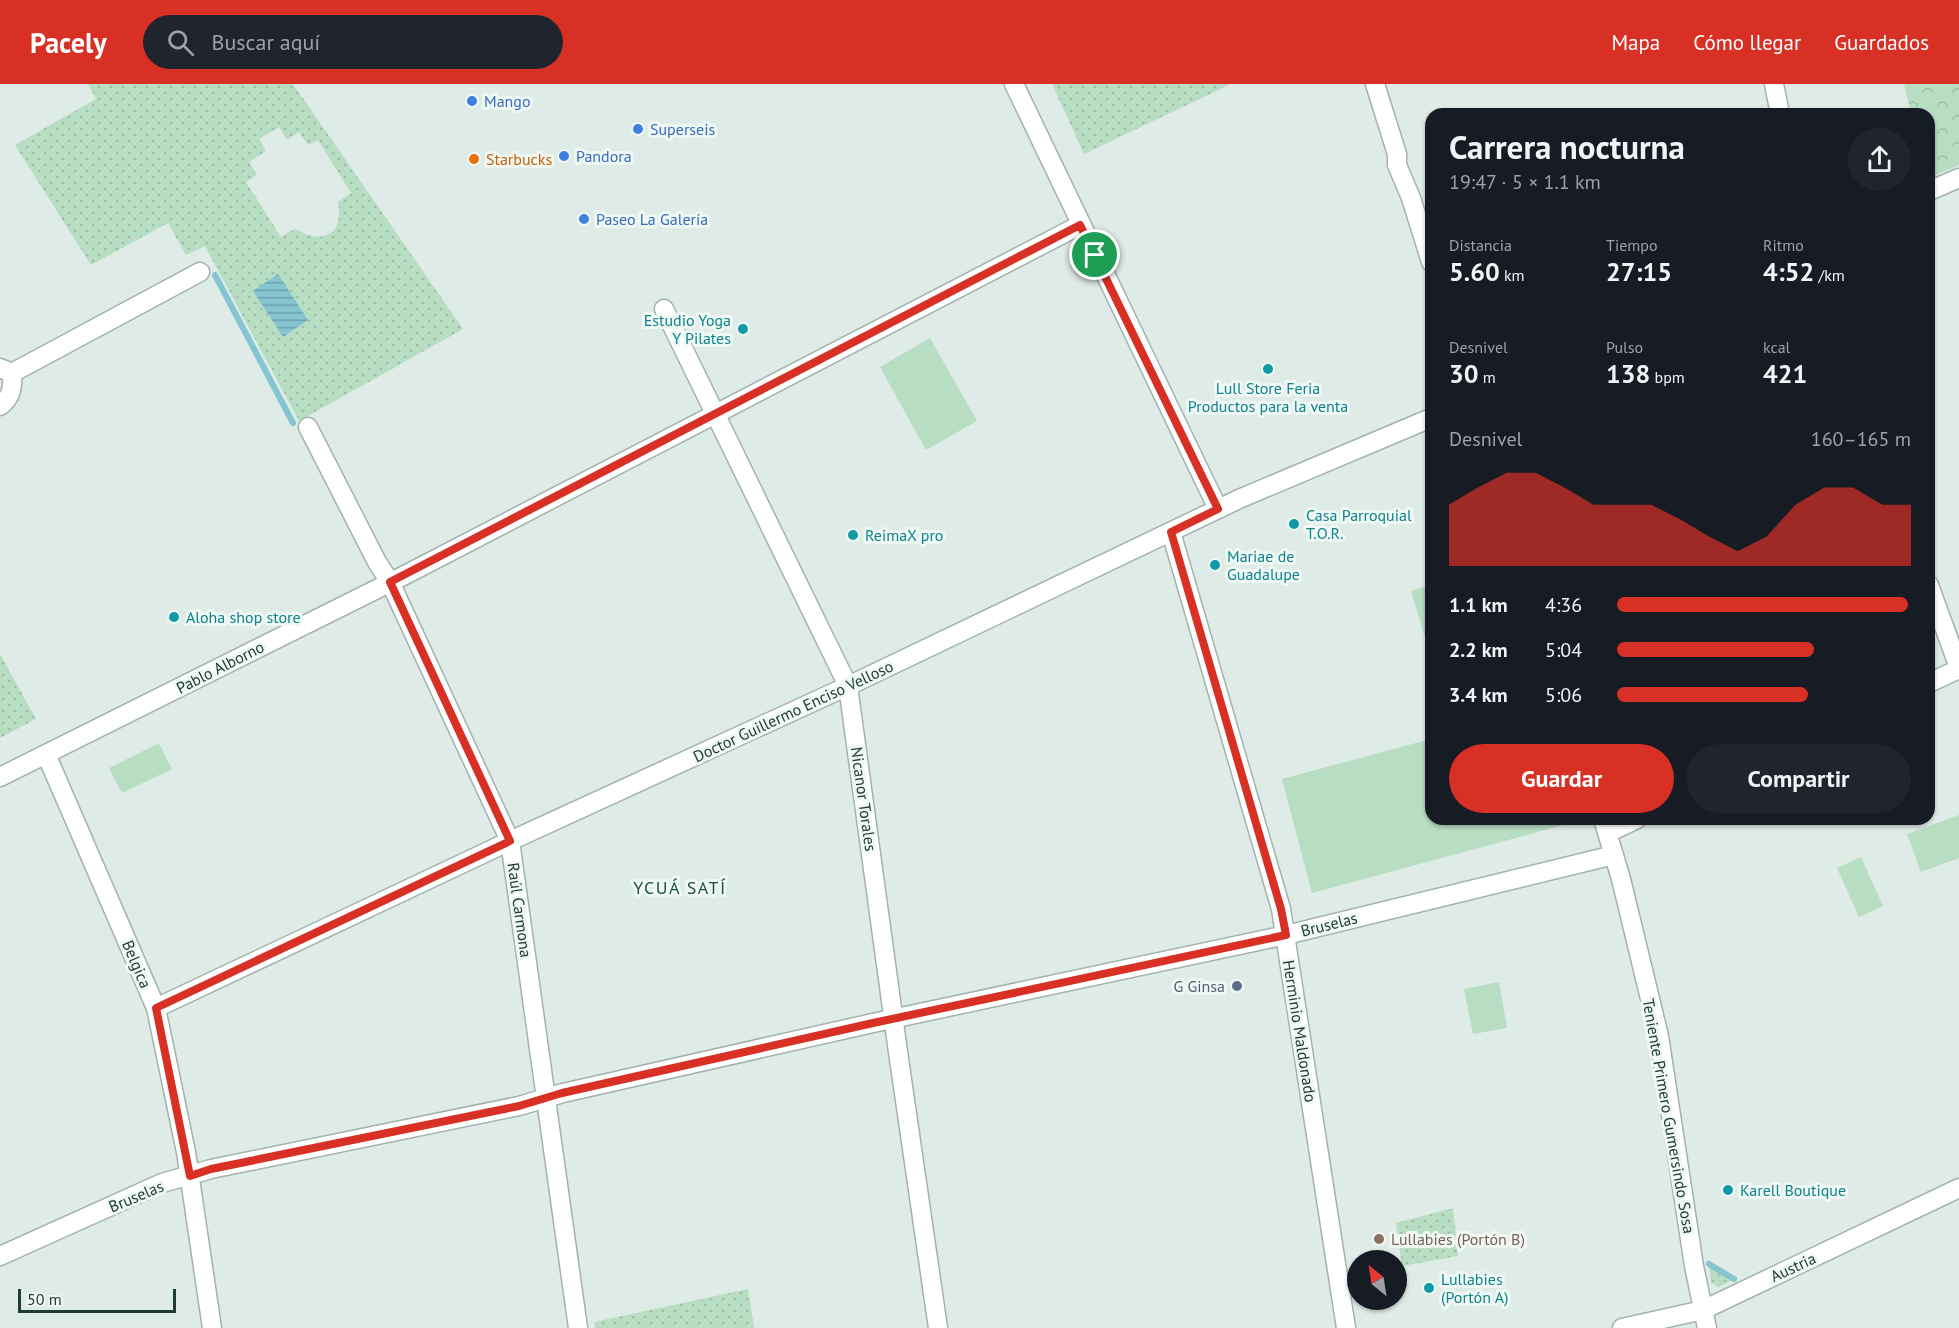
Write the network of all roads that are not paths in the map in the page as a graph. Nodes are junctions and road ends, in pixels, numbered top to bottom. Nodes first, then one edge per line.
1 (1014, 84) edge
2 (1375, 84) edge
3 (1774, 84) edge
4 (1779, 108) edge
5 (1959, 178) edge
6 (1935, 188) edge
7 (1080, 225) junction
8 (1425, 243) edge
9 (200, 272) dead end
10 (664, 309) dead end
11 (6, 371) edge
12 (0, 406) edge
13 (715, 413) junction
14 (1425, 421) edge
15 (308, 427) dead end
16 (1218, 509) junction
17 (1171, 532) junction
18 (390, 582) junction
19 (1935, 602) edge
20 (1959, 668) edge
21 (1935, 680) edge
22 (848, 686) junction
23 (46, 754) junction
24 (0, 777) edge
25 (1605, 826) edge
26 (510, 841) junction
27 (1614, 855) junction
28 (1286, 935) junction
29 (156, 1008) junction
30 (894, 1018) junction
31 (546, 1098) junction
32 (190, 1176) junction
33 (1959, 1188) edge
34 (0, 1256) edge
35 (1703, 1310) junction
36 (212, 1328) edge
37 (578, 1328) edge
38 (938, 1328) edge
39 (1346, 1328) edge
40 (1622, 1328) edge
41 (1707, 1328) edge

1 - 7 street
2 - 8 street
3 - 4 street
5 - 6 street
7 - 13 street, Pablo Alborno
7 - 16 street
9 - 11 street
10 - 13 street, Nicanor Torales
11 - 12 street
13 - 18 street, Pablo Alborno
13 - 22 street, Nicanor Torales
14 - 16 street, Doctor Guillermo Enciso Velloso
15 - 18 street, Raúl Carmona
16 - 17 street, Doctor Guillermo Enciso Velloso
17 - 22 street, Doctor Guillermo Enciso Velloso
17 - 28 street, Herminio Maldonado
18 - 23 street, Pablo Alborno
18 - 26 street, Raúl Carmona
19 - 20 street
20 - 21 street
22 - 26 street, Doctor Guillermo Enciso Velloso
22 - 30 street, Nicanor Torales
23 - 24 street, Pablo Alborno
23 - 29 street, Belgica
25 - 27 street, Teniente Primero Gumersindo Sosa
26 - 29 street, Doctor Guillermo Enciso Velloso
26 - 31 street, Raúl Carmona
27 - 28 street, Bruselas
27 - 35 street, Teniente Primero Gumersindo Sosa
28 - 30 street, Bruselas
28 - 39 street, Herminio Maldonado
29 - 32 street, Belgica
30 - 31 street, Bruselas
30 - 38 street, Nicanor Torales
31 - 32 street, Bruselas
31 - 37 street, Raúl Carmona
32 - 34 street, Bruselas
32 - 36 street, Belgica
33 - 35 street, Austria
35 - 40 street, Austria
35 - 41 street, Teniente Primero Gumersindo Sosa

